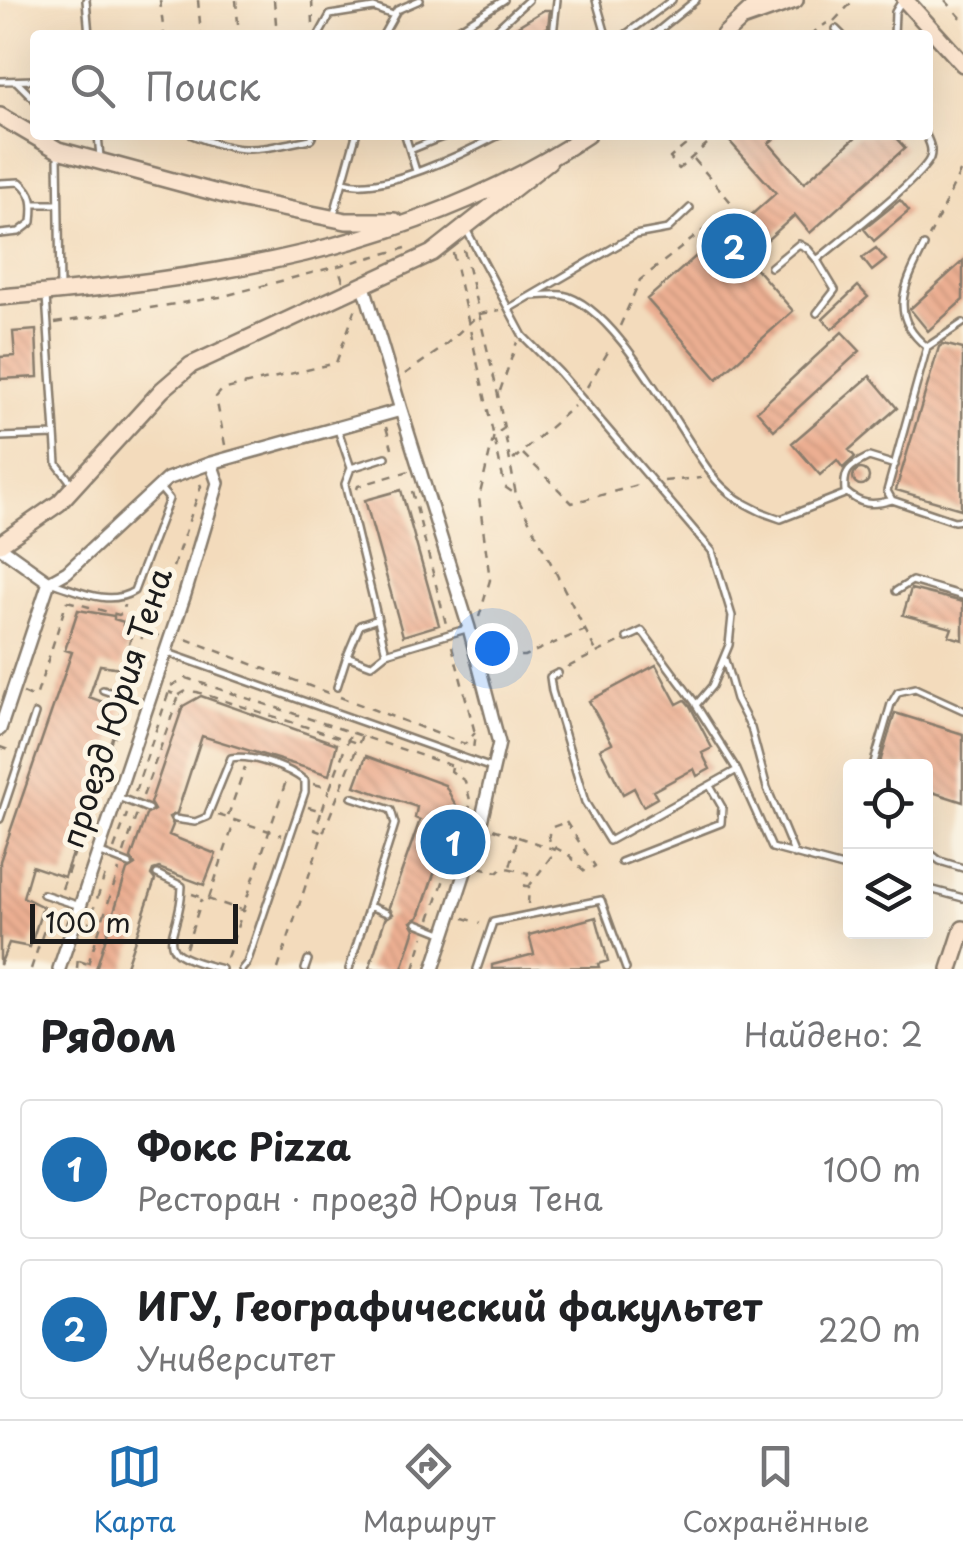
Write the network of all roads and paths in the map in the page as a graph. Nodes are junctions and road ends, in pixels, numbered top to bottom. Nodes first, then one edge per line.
1 (86, 0) edge
2 (160, 0) edge
3 (198, 0) edge
4 (236, 0) edge
5 (274, 0) edge
6 (312, 0) edge
7 (420, 0) edge
8 (504, 0) edge
9 (528, 0) edge
10 (557, 0) edge
11 (596, 0) edge
12 (672, 0) edge
13 (696, 0) edge
14 (762, 0) edge
15 (796, 0) edge
16 (854, 0) edge
17 (904, 0) edge
18 (945, 0) edge
19 (312, 12) dead end
20 (392, 15) junction
21 (744, 18) junction
22 (963, 20) edge
23 (89, 30) edge
24 (163, 30) edge
25 (201, 30) edge
26 (239, 30) edge
27 (276, 30) edge
28 (322, 30) edge
29 (385, 30) edge
30 (457, 30) edge
31 (495, 30) edge
32 (554, 30) edge
33 (605, 30) edge
34 (633, 30) edge
35 (659, 30) edge
36 (730, 30) edge
37 (815, 30) edge
38 (894, 30) edge
39 (932, 30) edge
40 (933, 31) edge
41 (963, 64) edge
42 (0, 80) edge
43 (15, 80) junction
44 (30, 80) edge
45 (30, 95) edge
46 (0, 107) edge
47 (0, 116) edge
48 (30, 132) joint
49 (98, 140) edge
50 (204, 140) edge
51 (306, 140) edge
52 (355, 140) edge
53 (407, 140) edge
54 (427, 140) edge
55 (488, 140) edge
56 (580, 140) edge
57 (692, 140) edge
58 (711, 140) edge
59 (928, 140) edge
60 (58, 142) edge
61 (410, 150) junction
62 (692, 157) junction
63 (100, 160) junction
64 (549, 161) junction
65 (963, 166) edge
66 (414, 172) junction
67 (345, 182) junction
68 (0, 183) edge
69 (33, 204) junction
70 (58, 204) junction
71 (736, 207) dead end
72 (690, 208) dead end
73 (438, 211) junction
74 (724, 214) dead end
75 (333, 220) junction
76 (0, 234) edge
77 (464, 236) junction
78 (924, 246) joint
79 (452, 250) dead end
80 (432, 252) junction
81 (817, 260) junction
82 (338, 266) junction
83 (771, 267) dead end
84 (457, 272) junction
85 (472, 278) junction
86 (53, 293) junction
87 (357, 293) junction
88 (531, 296) junction
89 (0, 297) edge
90 (510, 308) junction
91 (817, 313) dead end
92 (479, 314) junction
93 (65, 322) dead end
94 (963, 324) edge
95 (469, 325) junction
96 (521, 332) junction
97 (618, 334) junction
98 (927, 347) junction
99 (480, 374) junction
100 (404, 375) dead end
101 (495, 379) junction
102 (498, 395) junction
103 (582, 399) junction
104 (402, 410) junction
105 (337, 428) junction
106 (504, 428) junction
107 (388, 434) dead end
108 (54, 435) junction
109 (494, 435) junction
110 (0, 437) edge
111 (390, 442) dead end
112 (522, 453) junction
113 (386, 456) dead end
114 (512, 461) junction
115 (212, 463) junction
116 (895, 465) junction
117 (350, 468) junction
118 (420, 468) junction
119 (193, 469) junction
120 (652, 481) junction
121 (718, 483) junction
122 (75, 487) junction
123 (159, 487) junction
124 (411, 488) dead end
125 (847, 493) junction
126 (356, 494) dead end
127 (516, 495) junction
128 (892, 500) junction
129 (418, 516) dead end
130 (963, 520) edge
131 (0, 546) edge
132 (159, 580) dead end
133 (49, 582) junction
134 (168, 583) junction
135 (896, 591) dead end
136 (963, 596) edge
137 (67, 601) dead end
138 (378, 620) junction
139 (473, 626) junction
140 (584, 630) junction
141 (150, 634) junction
142 (627, 638) joint
143 (169, 642) junction
144 (386, 653) junction
145 (597, 653) junction
146 (476, 655) junction
147 (347, 656) junction
148 (724, 658) junction
149 (132, 666) junction
150 (145, 670) dead end
151 (558, 672) joint
152 (194, 679) junction
153 (337, 687) dead end
154 (13, 690) junction
155 (104, 690) dead end
156 (190, 691) junction
157 (169, 692) junction
158 (178, 696) junction
159 (126, 698) junction
160 (148, 705) junction
161 (696, 705) junction
162 (963, 710) edge
163 (36, 714) dead end
164 (0, 729) edge
165 (351, 730) junction
166 (476, 733) dead end
167 (362, 734) junction
168 (348, 740) junction
169 (358, 744) junction
170 (0, 746) edge
171 (10, 750) dead end
172 (248, 758) junction
173 (875, 759) edge
174 (452, 766) junction
175 (495, 769) junction
176 (737, 770) junction
177 (289, 772) junction
178 (465, 775) junction
179 (305, 781) junction
180 (710, 786) junction
181 (330, 788) junction
182 (352, 796) dead end
183 (488, 796) junction
184 (117, 797) junction
185 (131, 802) junction
186 (470, 802) junction
187 (141, 803) junction
188 (300, 804) junction
189 (148, 809) dead end
190 (322, 811) junction
191 (209, 812) junction
192 (0, 818) edge
193 (228, 818) junction
194 (175, 819) dead end
195 (234, 820) junction
196 (495, 830) dead end
197 (269, 831) junction
198 (323, 833) junction
199 (288, 837) junction
200 (518, 837) junction
201 (556, 850) junction
202 (98, 852) junction
203 (795, 854) junction
204 (933, 855) edge
205 (111, 857) junction
206 (621, 862) dead end
207 (120, 864) junction
208 (129, 864) dead end
209 (843, 867) edge
210 (510, 868) junction
211 (963, 868) edge
212 (486, 869) dead end
213 (157, 874) dead end
214 (529, 886) junction
215 (933, 890) edge
216 (182, 891) junction
217 (44, 894) dead end
218 (56, 898) junction
219 (202, 898) junction
220 (963, 898) edge
221 (208, 899) junction
222 (80, 906) junction
223 (369, 906) junction
224 (243, 910) junction
225 (387, 913) dead end
226 (451, 914) junction
227 (527, 915) junction
228 (262, 916) junction
229 (417, 924) dead end
230 (492, 926) junction
231 (427, 927) junction
232 (963, 929) edge
233 (445, 934) junction
234 (84, 937) dead end
235 (183, 957) junction
236 (308, 960) dead end
237 (955, 964) edge
238 (87, 966) edge
239 (31, 969) edge
240 (59, 969) edge
241 (77, 969) edge
242 (222, 969) edge
243 (242, 969) edge
244 (278, 969) edge
245 (305, 969) edge
246 (348, 969) edge
247 (414, 969) edge
248 (433, 969) edge
249 (477, 969) edge
250 (626, 969) edge

1 - 23 lane
2 - 24 path
3 - 25 path
4 - 26 path
5 - 27 path
6 - 19 path
7 - 20 lane
8 - 30 lane
9 - 31 lane
10 - 32 lane
11 - 33 lane
12 - 34 lane
13 - 35 lane
14 - 21 main road
15 - 21 main road
16 - 37 path
17 - 38 lane
17 - 39 main road
18 - 22 path
20 - 28 lane
20 - 29 lane
21 - 36 main road
40 - 41 main road
42 - 43 lane
43 - 44 lane
43 - 45 lane
46 - 48 main road
47 - 48 main road
49 - 63 lane
50 - 51 lane
52 - 67 lane
53 - 61 lane
54 - 61 lane
55 - 66 lane
56 - 64 main road
57 - 62 path
58 - 62 path
59 - 81 lane
60 - 63 main road
60 - 70 lane
61 - 66 lane
62 - 71 path
63 - 75 main road
64 - 73 main road
64 - 77 main road
65 - 78 path
66 - 67 lane
67 - 75 lane
68 - 69 lane
69 - 70 lane
69 - 76 lane
70 - 86 lane
72 - 88 lane
73 - 75 main road
73 - 86 main road
74 - 97 path
77 - 80 main road
77 - 85 path
77 - 90 lane
78 - 98 lane
79 - 84 path
80 - 82 path
80 - 87 main road
81 - 83 lane
81 - 91 lane
82 - 87 path
82 - 93 path
84 - 85 path
84 - 95 path
85 - 92 path
86 - 89 main road
86 - 108 lane
87 - 104 street
87 - 115 path
87 - 122 main road
88 - 90 lane
88 - 97 lane
90 - 92 path
90 - 96 lane
92 - 95 path
92 - 101 path
94 - 98 lane
95 - 99 path
95 - 100 path
96 - 102 path
96 - 103 lane
97 - 103 path
97 - 121 lane
98 - 116 lane
99 - 101 path
99 - 109 path
101 - 102 path
102 - 106 path
103 - 112 path
103 - 120 lane
104 - 105 street, проезд Юрия Тена
104 - 118 street
105 - 115 street, проезд Юрия Тена
105 - 117 lane
106 - 109 path
106 - 114 path
107 - 111 path
108 - 110 lane
108 - 122 lane
109 - 127 path
109 - 139 path
112 - 114 path
112 - 120 path
113 - 117 lane
114 - 127 path
115 - 119 street, проезд Юрия Тена
115 - 143 street, проезд Юрия Тена
116 - 125 lane
116 - 128 lane
117 - 138 lane
118 - 126 path
118 - 139 street
119 - 123 street, проезд Юрия Тена
119 - 134 path
120 - 121 path
120 - 148 lane
121 - 125 lane
122 - 131 main road
123 - 133 street, проезд Юрия Тена
123 - 133 lane
124 - 129 path
125 - 128 lane
127 - 140 path
128 - 130 lane
131 - 133 street
132 - 134 path
133 - 154 street
134 - 141 path
135 - 136 lane
137 - 154 path
138 - 144 lane
138 - 147 lane
139 - 144 lane
139 - 146 street
140 - 145 path
140 - 146 path
141 - 143 path
141 - 149 path
142 - 145 path
142 - 161 lane
143 - 160 street, проезд Юрия Тена
143 - 166 path
143 - 175 lane
144 - 147 lane
145 - 151 path
146 - 175 street
147 - 153 lane
148 - 161 lane
148 - 203 lane
149 - 150 path
149 - 159 path
151 - 180 lane
152 - 156 path
152 - 157 path
152 - 165 path
154 - 164 street
155 - 159 lane
156 - 158 path
156 - 168 path
157 - 158 path
157 - 185 path
158 - 187 path
159 - 160 lane
159 - 218 path
160 - 184 street, проезд Юрия Тена
161 - 176 lane
162 - 173 lane
163 - 192 lane
165 - 167 path
165 - 168 path
167 - 169 path
167 - 174 path
168 - 169 path
168 - 181 path
169 - 198 path
170 - 171 path
172 - 177 lane
172 - 191 lane
172 - 193 path
174 - 178 path
174 - 178 path
175 - 183 street
176 - 180 lane
176 - 203 lane
177 - 179 lane
177 - 197 path
178 - 186 path
179 - 181 path
179 - 188 lane
180 - 206 lane
181 - 190 path
182 - 223 lane
183 - 186 path
183 - 226 street
184 - 185 lane
184 - 202 street, проезд Юрия Тена
185 - 187 lane
185 - 205 path
186 - 231 path
187 - 189 lane
187 - 207 path
188 - 190 path
188 - 199 lane
190 - 198 path
191 - 193 path
191 - 194 lane
193 - 195 path
195 - 197 path
195 - 221 path
196 - 200 path
197 - 199 path
197 - 224 path
198 - 244 path
199 - 228 lane
200 - 201 path
200 - 210 path
201 - 201 path
201 - 214 path
202 - 205 lane
202 - 222 street, проезд Юрия Тена
203 - 209 lane
204 - 211 lane
205 - 207 lane
205 - 234 path
207 - 208 lane
207 - 238 path
210 - 212 path
210 - 214 path
213 - 216 lane
214 - 227 path
215 - 220 lane
216 - 219 path
216 - 235 lane
217 - 218 lane
218 - 222 lane
218 - 239 path
219 - 221 path
219 - 235 path
221 - 224 path
222 - 240 street, проезд Юрия Тена
223 - 225 lane
223 - 246 lane
224 - 228 path
224 - 242 path
226 - 230 path
226 - 233 street
227 - 230 lane
227 - 250 lane
228 - 243 lane
229 - 231 lane
230 - 249 lane
231 - 233 lane
231 - 247 path
232 - 237 main road
233 - 248 street
235 - 242 lane
236 - 245 lane
238 - 241 path

